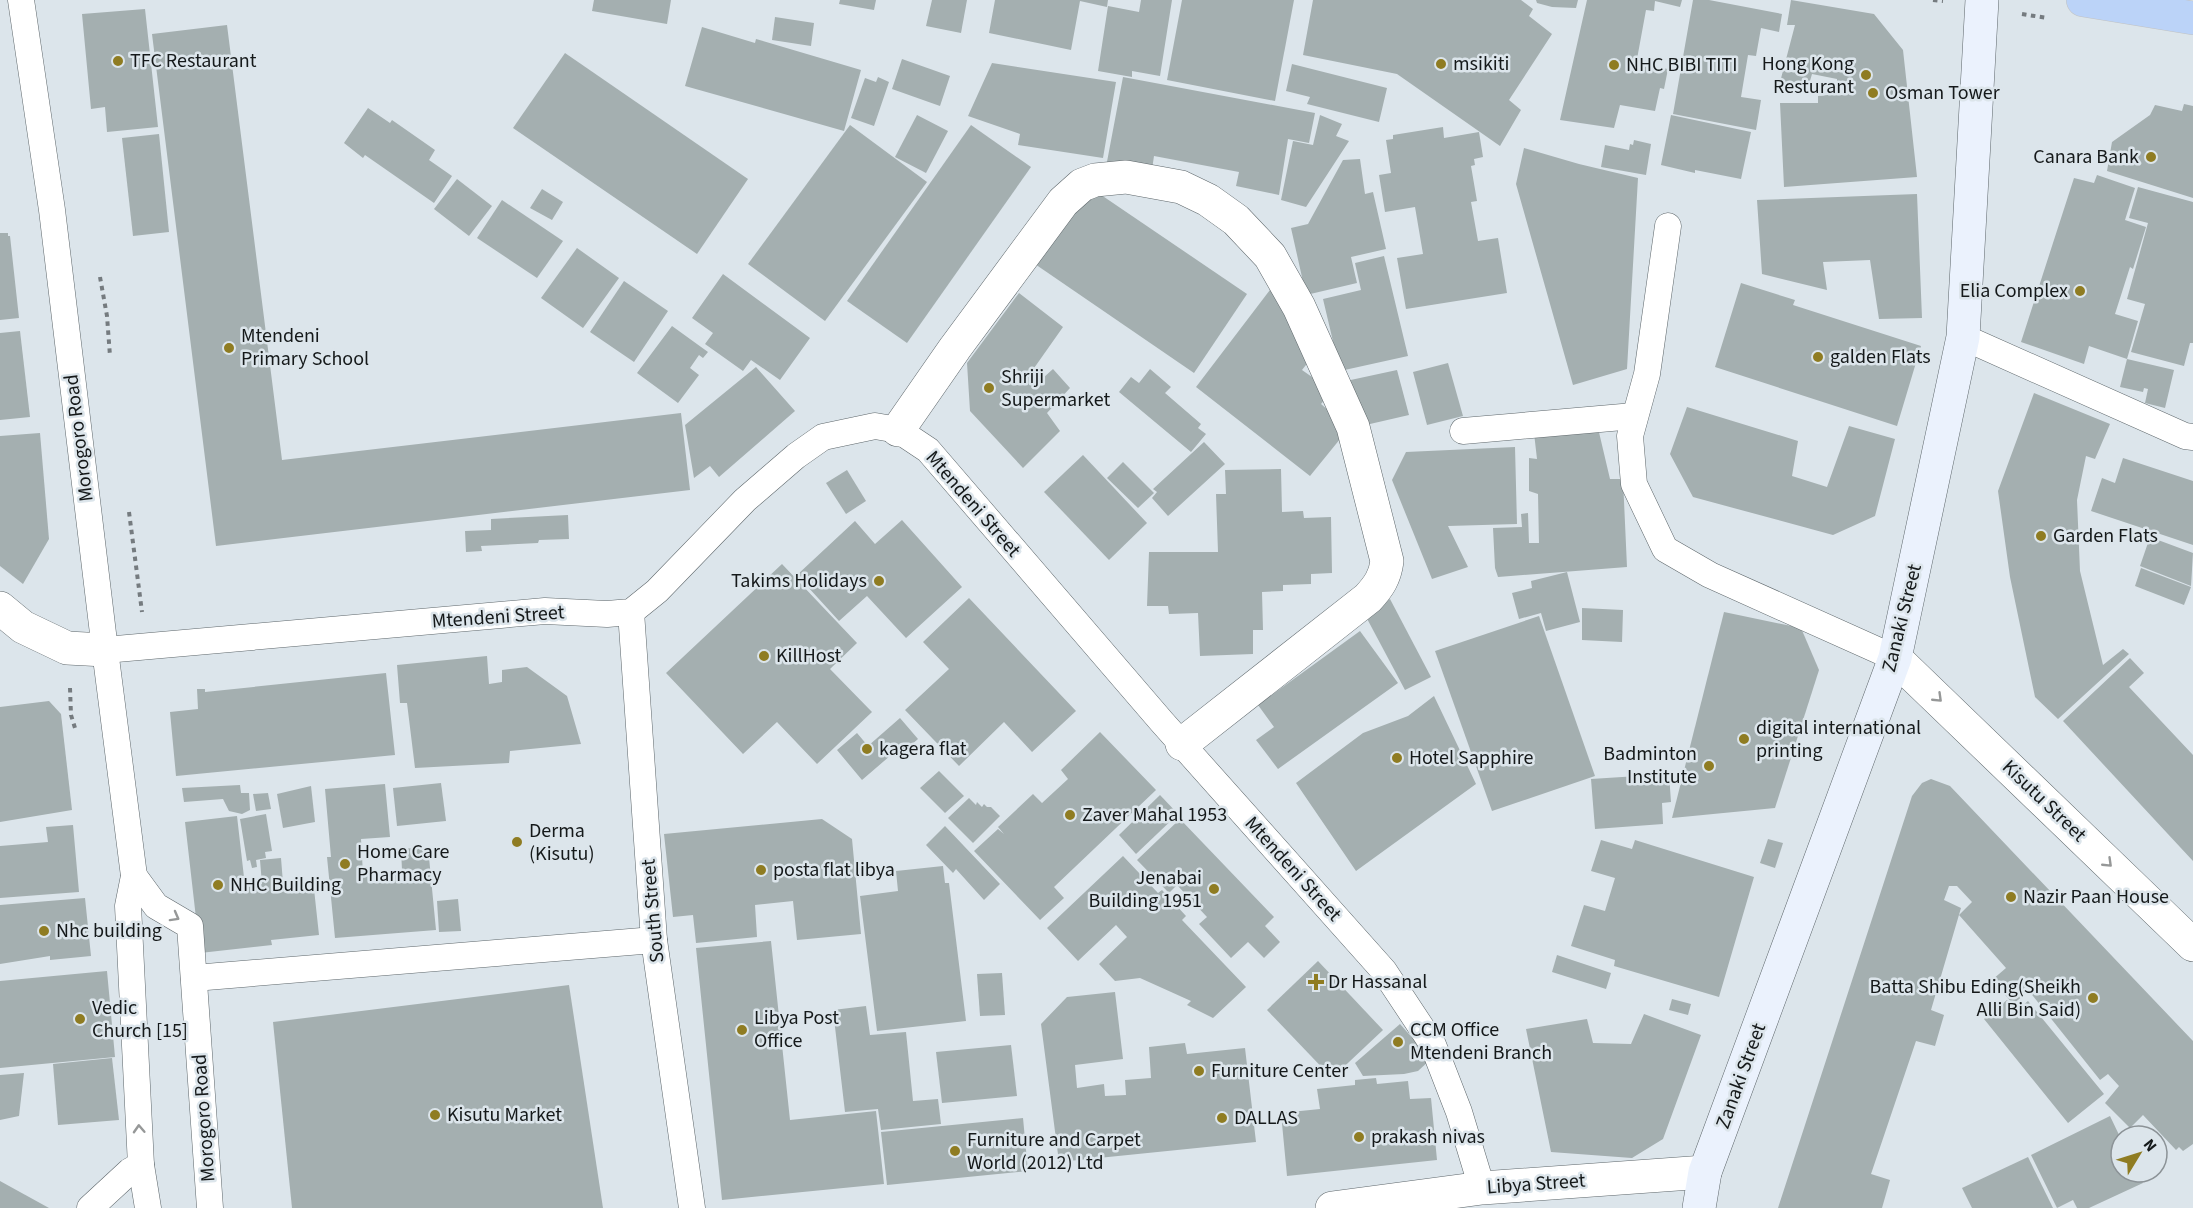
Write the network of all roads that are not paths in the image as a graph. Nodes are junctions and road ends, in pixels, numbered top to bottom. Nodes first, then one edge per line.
1 (21, 0) edge
2 (1982, 0) edge
3 (2083, 0) edge
4 (2193, 18) edge
5 (1668, 226) dead end
6 (1964, 337) junction
7 (1635, 416) junction
8 (898, 430) junction
9 (1463, 431) dead end
10 (2193, 437) edge
11 (0, 608) edge
12 (631, 612) junction
13 (105, 650) junction
14 (1895, 658) junction
15 (1182, 744) junction
16 (134, 876) junction
17 (654, 940) junction
18 (2193, 945) edge
19 (194, 978) junction
20 (141, 1164) junction
21 (1705, 1172) junction
22 (1482, 1188) junction
23 (90, 1208) edge
24 (148, 1208) edge
25 (210, 1208) edge
26 (692, 1208) edge
27 (1332, 1208) edge
28 (1699, 1208) edge

1 - 13 lane, Morogoro Road
2 - 6 street, Zanaki Street
3 - 4 highway
5 - 7 lane
6 - 10 lane
6 - 14 street, Zanaki Street
7 - 9 lane
7 - 14 lane
8 - 12 lane, Mtendeni Street
8 - 15 lane, Mtendeni Street
8 - 15 street
11 - 13 street
12 - 13 lane, Mtendeni Street
12 - 17 lane, South Street
13 - 16 lane, Morogoro Road
14 -> 18 street, Kisutu Street
14 - 21 street, Zanaki Street
15 - 22 lane, Mtendeni Street
16 -> 19 lane, Morogoro Road
20 -> 16 lane, Morogoro Road
17 - 19 lane
17 - 26 lane, South Street
19 - 25 lane, Morogoro Road
20 - 23 lane
20 - 24 lane, Morogoro Road
21 - 22 street, Libya Street
21 - 28 street, Zanaki Street
22 - 27 street, Libya Street

